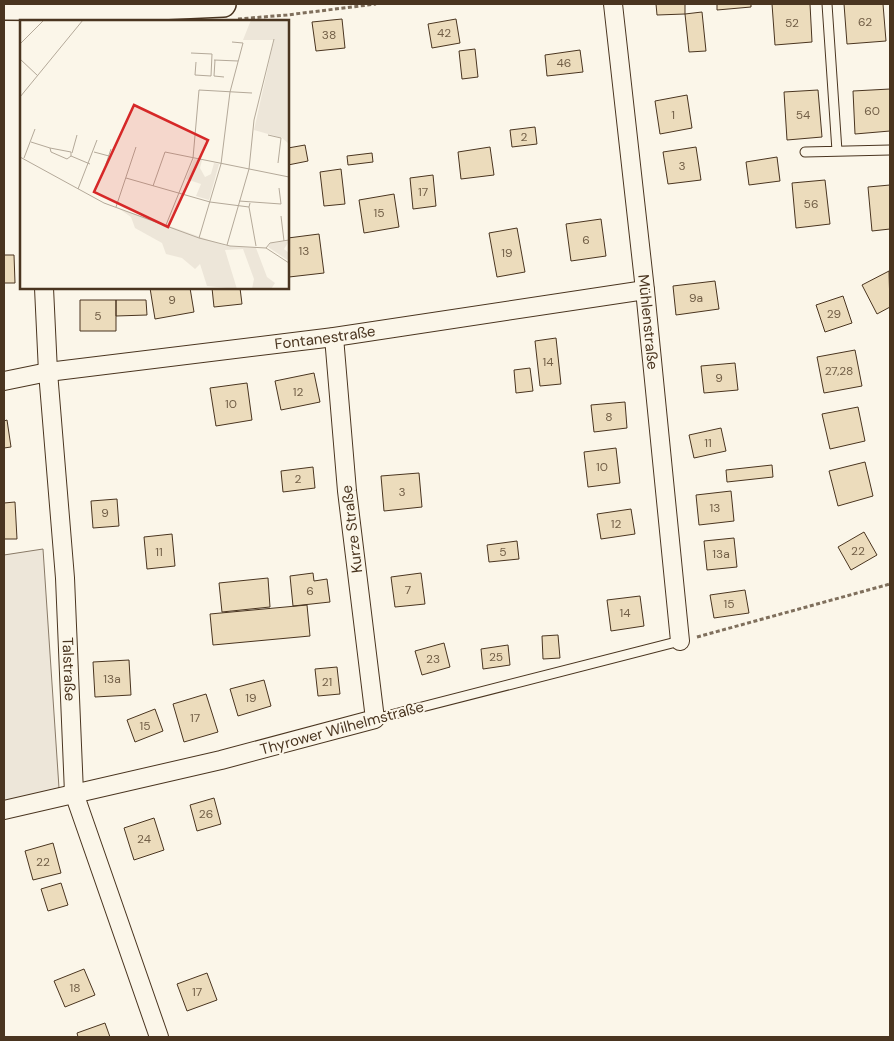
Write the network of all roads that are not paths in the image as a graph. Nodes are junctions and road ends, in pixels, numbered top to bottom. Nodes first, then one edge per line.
1 (613, 4) edge
2 (827, 4) edge
3 (4, 8) edge
4 (228, 12) edge
5 (32, 14) edge
6 (890, 150) edge
7 (837, 151) junction
8 (806, 152) dead end
9 (44, 289) edge
10 (645, 290) junction
11 (334, 338) junction
12 (48, 372) junction
13 (4, 381) edge
14 (680, 641) joint
15 (375, 720) junction
16 (74, 793) junction
17 (4, 810) edge
18 (159, 1037) edge

1 - 10 street, Mühlenstraße
2 - 7 lane
3 - 5 main road
4 - 5 main road
6 - 7 lane
7 - 8 lane
9 - 12 street, Talstraße
10 - 11 street, Fontanestraße
10 - 14 street, Mühlenstraße
11 - 12 street, Fontanestraße
11 - 15 street, Kurze Straße
12 - 13 street, Fontanestraße
12 - 16 street, Talstraße
14 - 15 lane, Thyrower Wilhelmstraße
15 - 16 street, Thyrower Wilhelmstraße
16 - 17 street, Thyrower Wilhelmstraße
16 - 18 street, Talstraße

